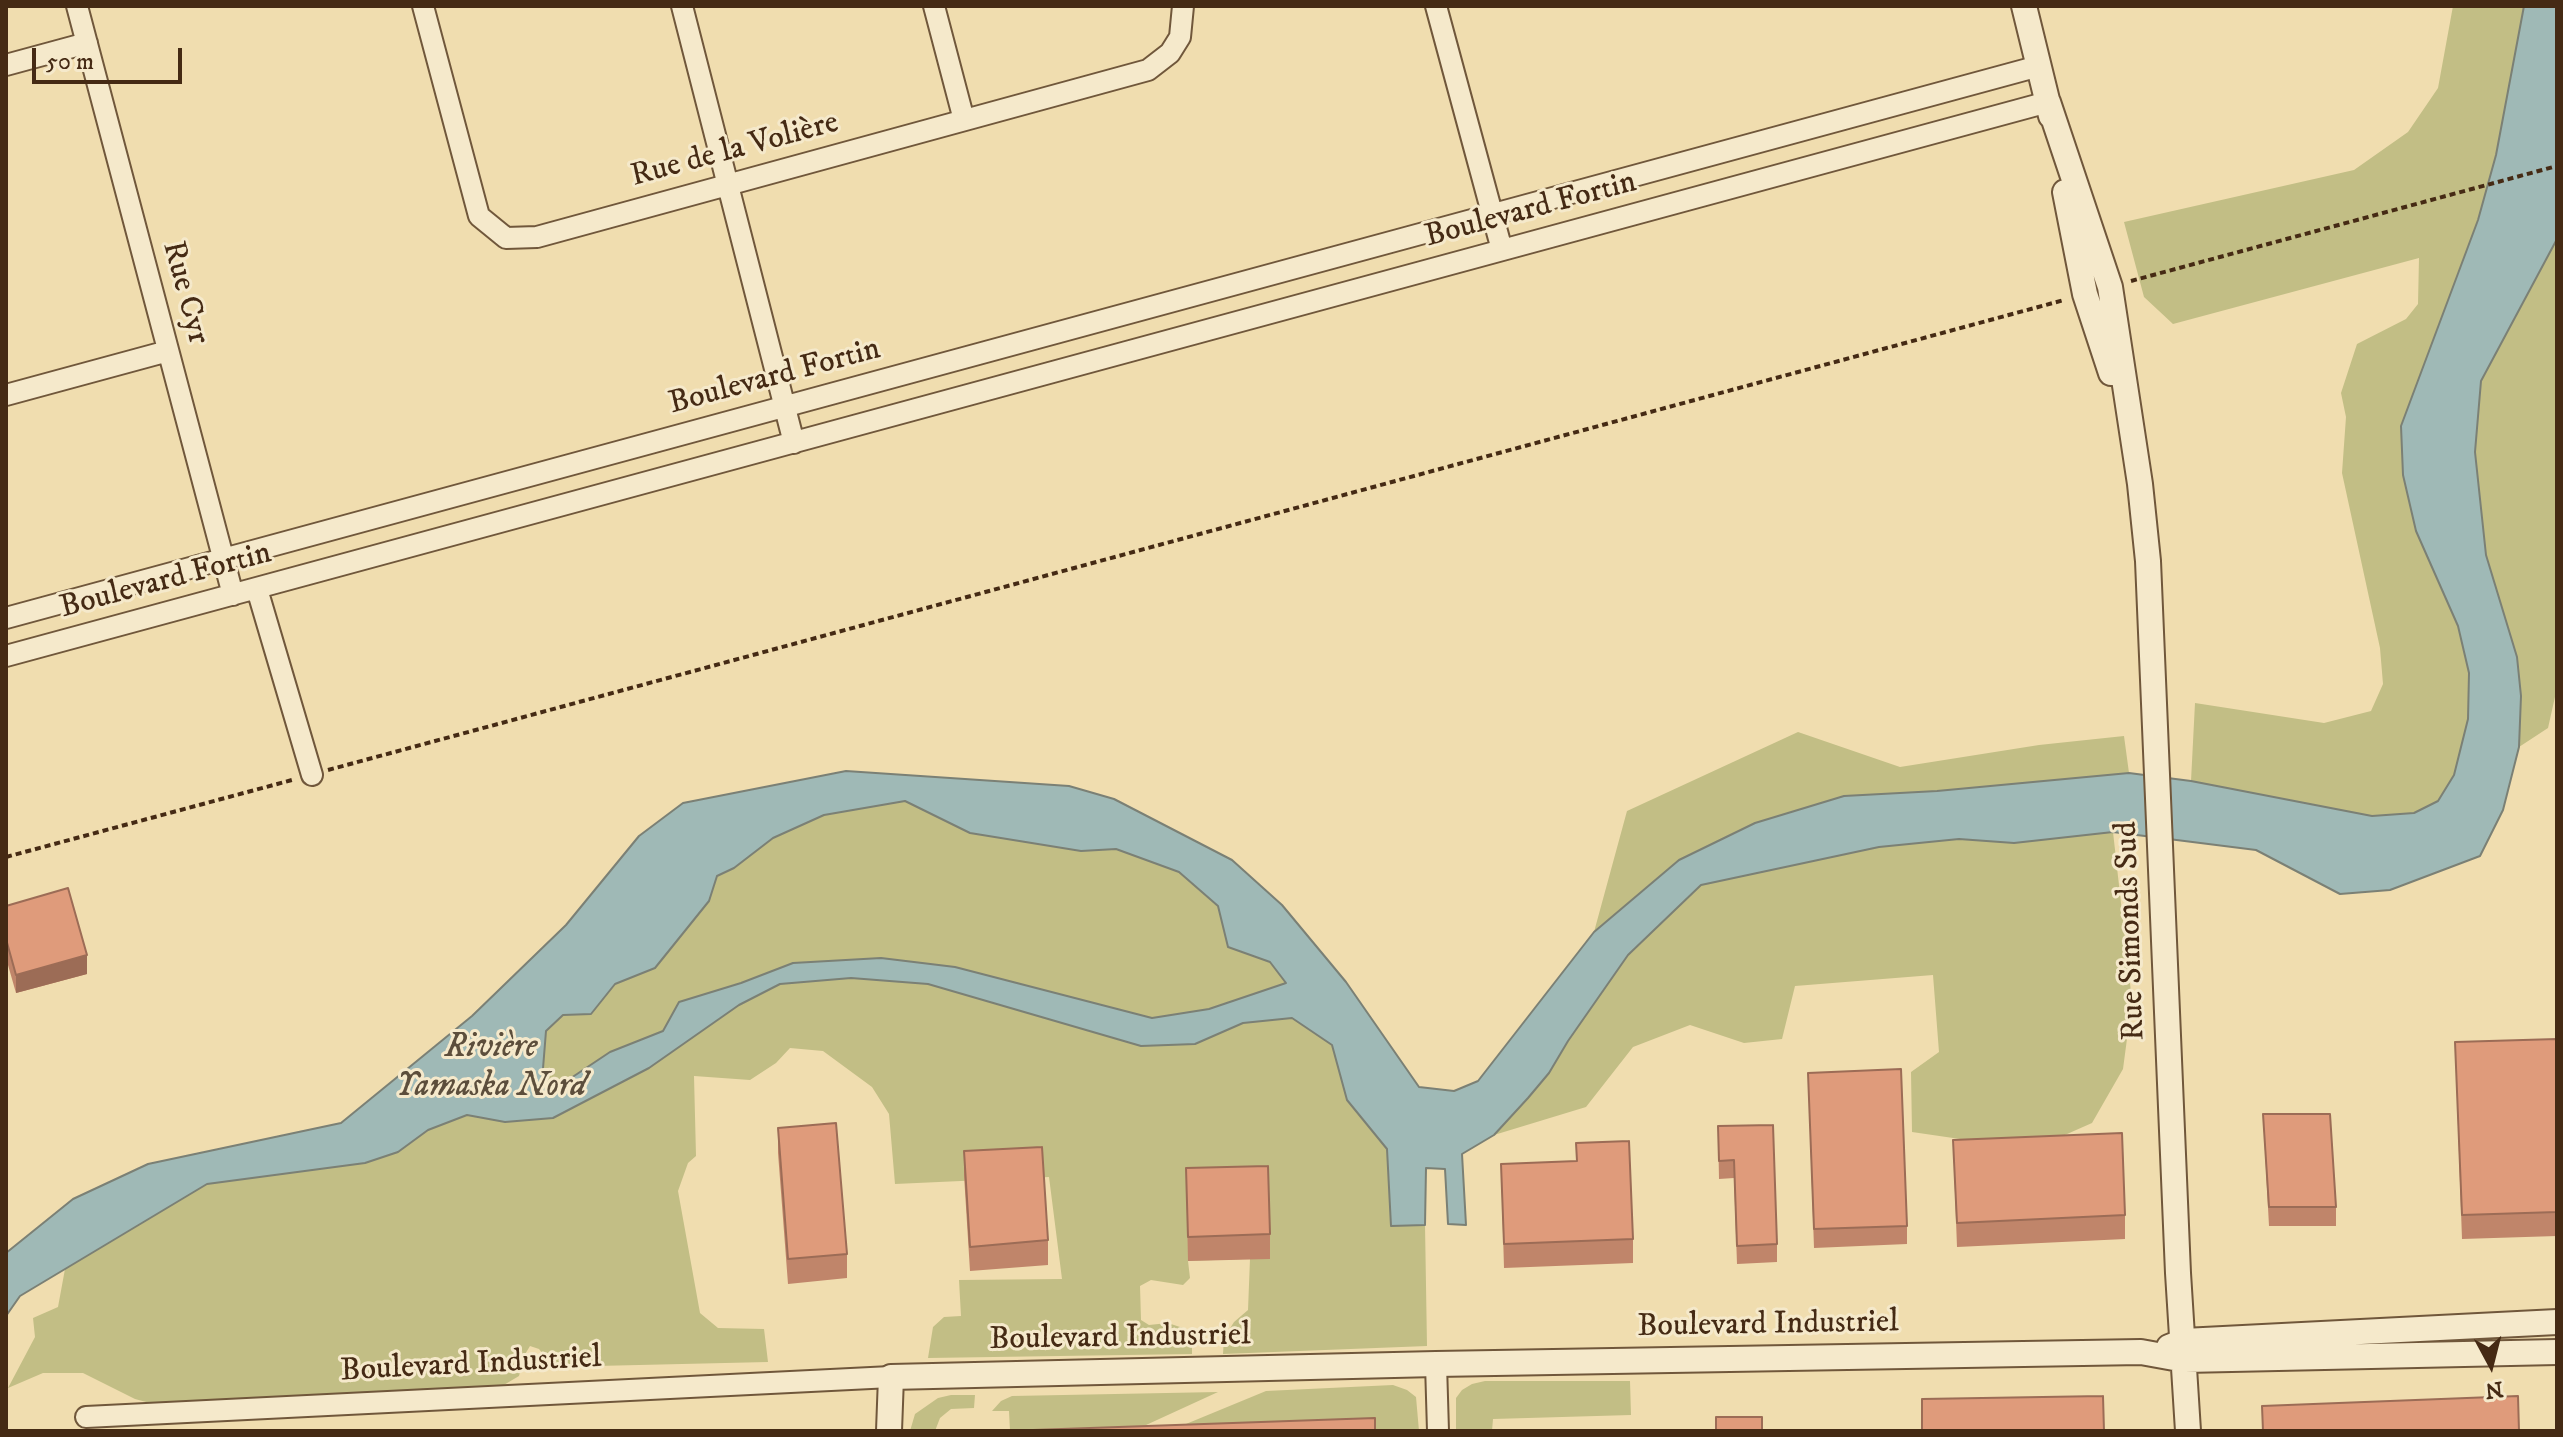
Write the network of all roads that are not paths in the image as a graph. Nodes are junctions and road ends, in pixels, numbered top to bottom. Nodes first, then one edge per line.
1 (77, 6) edge
2 (423, 6) edge
3 (682, 6) edge
4 (934, 6) edge
5 (1183, 6) edge
6 (1436, 6) edge
7 (2024, 6) edge
8 (87, 43) junction
9 (6, 65) edge
10 (2039, 66) junction
11 (2048, 102) junction
12 (964, 120) junction
13 (1765, 140) junction
14 (1776, 176) junction
15 (728, 184) junction
16 (1493, 214) junction
17 (1502, 250) junction
18 (1292, 268) junction
19 (1301, 305) junction
20 (1049, 335) junction
21 (168, 351) junction
22 (1058, 371) junction
23 (6, 395) edge
24 (785, 406) junction
25 (2130, 429) junction
26 (794, 443) junction
27 (517, 479) junction
28 (528, 515) junction
29 (224, 559) junction
30 (257, 589) junction
31 (233, 595) junction
32 (6, 618) edge
33 (6, 656) edge
34 (312, 775) road end
35 (2557, 1322) edge
36 (2184, 1350) junction
37 (2557, 1352) edge
38 (1436, 1364) junction
39 (891, 1377) junction
40 (86, 1417) dead end
41 (889, 1431) edge
42 (1438, 1431) edge
43 (2188, 1431) edge

1 - 8 street, Rue Cyr
2 - 15 street, Rue de la Volière
3 - 15 street
4 - 12 street
5 - 12 street, Rue de la Volière
6 - 16 street
7 - 10 street, Rue Simonds Sud
8 - 9 street
8 - 21 street, Rue Cyr
10 - 11 street, Rue Simonds Sud
10 - 13 street, Boulevard Fortin
11 - 14 street, Boulevard Fortin
11 - 25 street, Rue Simonds Sud
11 - 25 street, Rue Simonds Sud
12 - 15 street, Rue de la Volière
13 - 14 street
13 - 16 street, Boulevard Fortin
14 - 17 street, Boulevard Fortin
15 - 24 street
16 - 17 street
16 - 18 street, Boulevard Fortin
17 - 19 street, Boulevard Fortin
18 - 19 street
18 - 20 street, Boulevard Fortin
19 - 22 street, Boulevard Fortin
20 - 22 street
20 - 24 street, Boulevard Fortin
21 - 23 street
21 - 29 street, Rue Cyr
22 - 26 street, Boulevard Fortin
24 - 26 street
24 - 27 street, Boulevard Fortin
25 - 36 street, Rue Simonds Sud
26 - 28 street, Boulevard Fortin
27 - 28 street
27 - 29 street, Boulevard Fortin
28 - 30 street, Boulevard Fortin
29 - 31 street, Rue Cyr
29 - 32 street, Boulevard Fortin
30 - 31 street, Boulevard Fortin
30 - 34 street
31 - 33 street, Boulevard Fortin
35 - 36 street, Boulevard Industriel
36 - 37 street, Boulevard Industriel
36 - 38 street, Boulevard Industriel
36 - 43 street, Rue Simonds Sud
38 - 39 street, Boulevard Industriel
38 - 42 street
39 - 40 street, Boulevard Industriel
39 - 41 street

